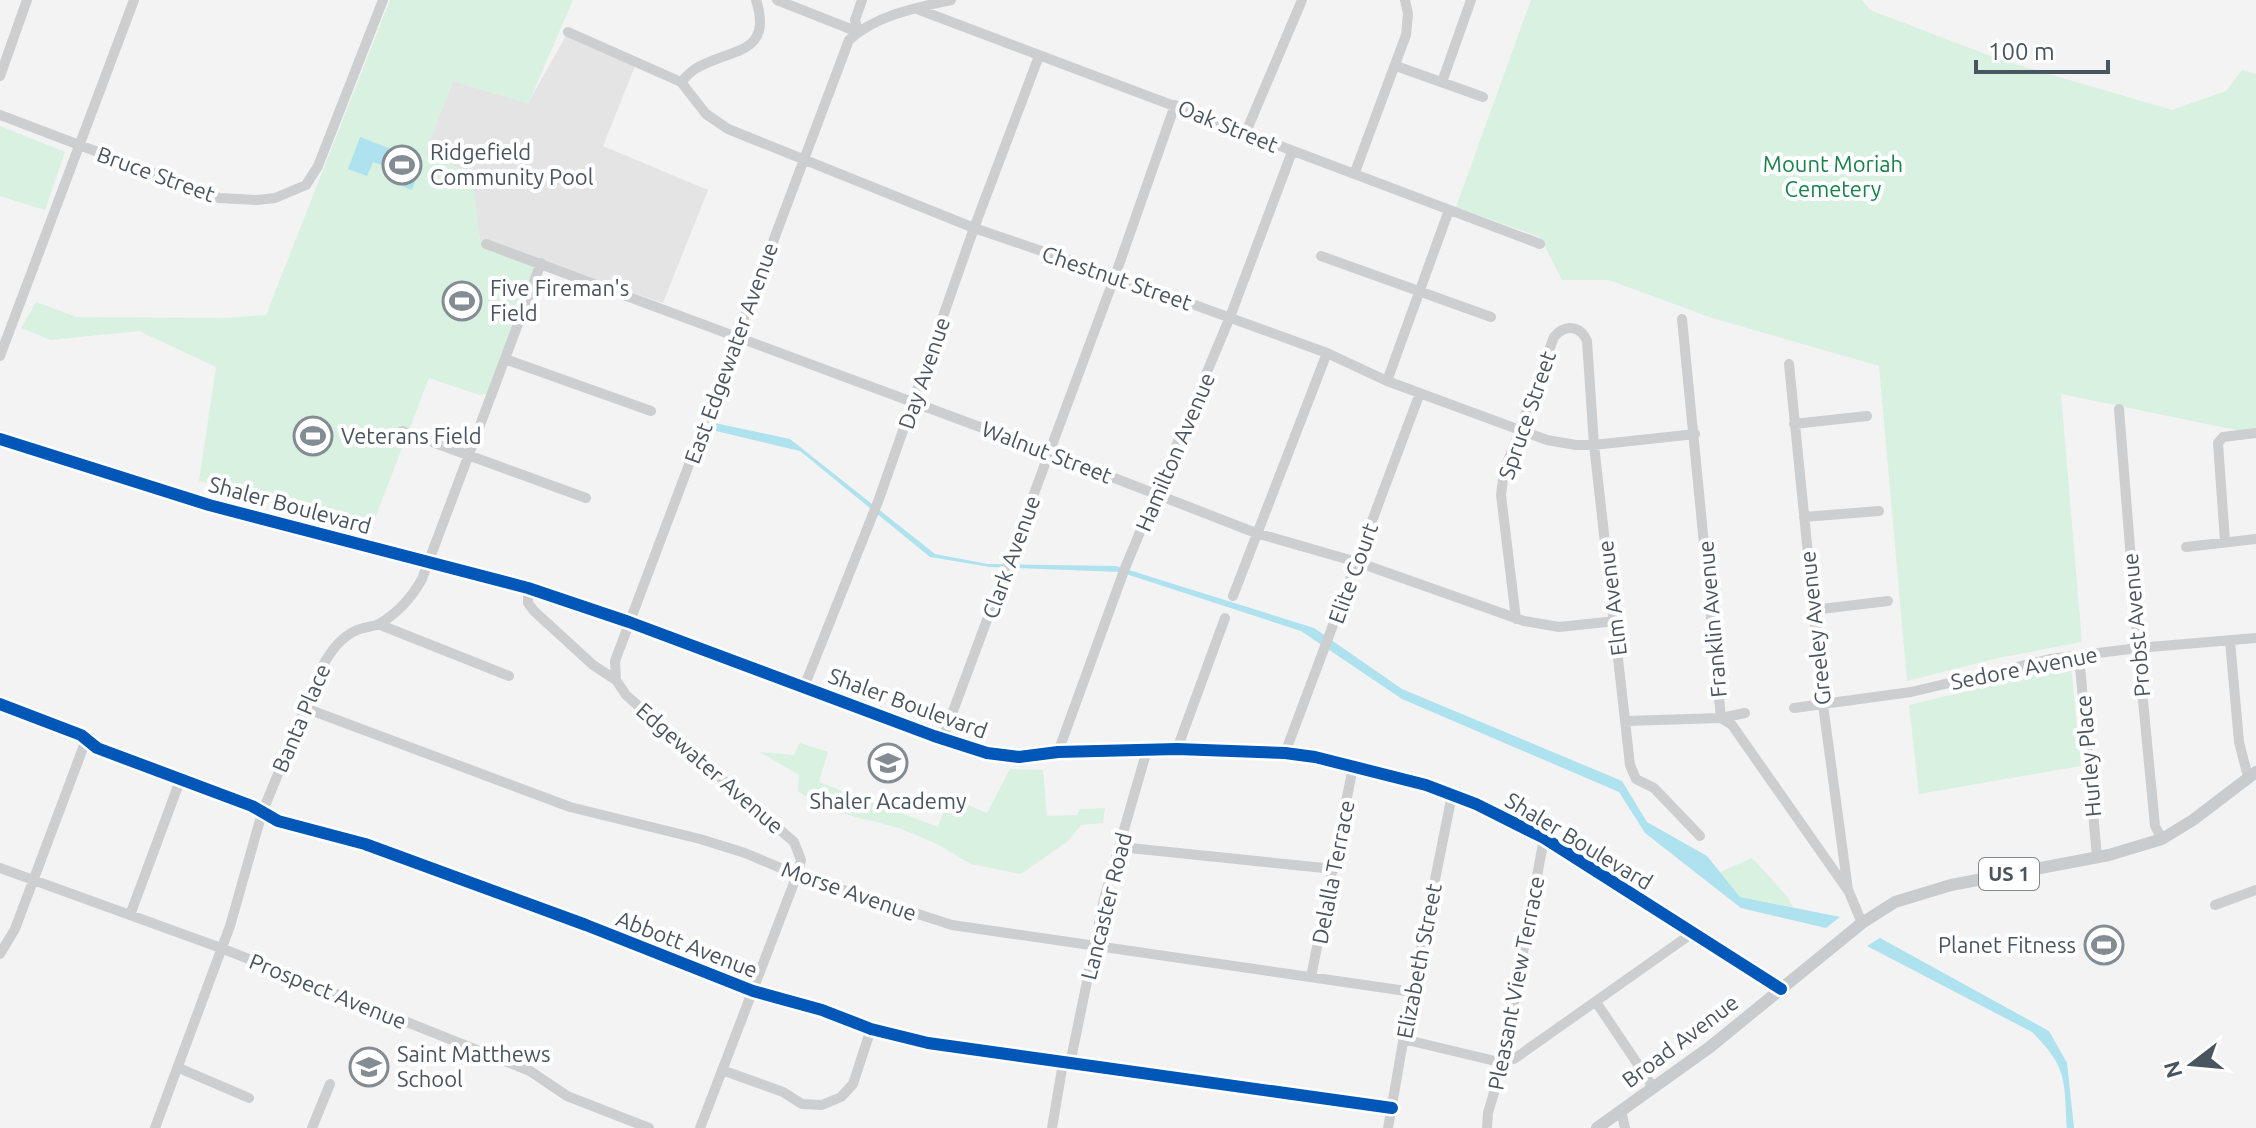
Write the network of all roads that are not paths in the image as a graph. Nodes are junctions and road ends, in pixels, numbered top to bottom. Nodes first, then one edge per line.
1 (27, 0) edge
2 (134, 0) edge
3 (383, 0) edge
4 (756, 0) edge
5 (777, 0) edge
6 (862, 0) edge
7 (951, 0) edge
8 (1302, 0) edge
9 (1405, 0) edge
10 (1471, 0) edge
11 (915, 8) junction
12 (568, 32) dead end
13 (858, 32) junction
14 (1039, 56) junction
15 (1396, 66) junction
16 (0, 76) edge
17 (681, 82) junction
18 (1442, 82) junction
19 (1483, 97) dead end
20 (1175, 105) junction
21 (0, 115) edge
22 (1246, 132) junction
23 (79, 146) junction
24 (1292, 152) junction
25 (804, 158) junction
26 (1355, 172) junction
27 (1449, 210) junction
28 (974, 228) junction
29 (486, 244) dead end
30 (1540, 244) dead end
31 (1321, 256) dead end
32 (541, 263) junction
33 (1115, 276) junction
34 (1418, 290) junction
35 (1230, 317) junction
36 (1491, 317) dead end
37 (1682, 319) dead end
38 (1581, 331) joint
39 (736, 337) junction
40 (1327, 353) junction
41 (0, 356) edge
42 (505, 359) junction
43 (1789, 364) dead end
44 (1387, 381) junction
45 (1420, 393) junction
46 (914, 402) junction
47 (2119, 409) dead end
48 (651, 411) dead end
49 (1867, 416) dead end
50 (1794, 424) junction
51 (1519, 430) junction
52 (402, 431) dead end
53 (2256, 433) edge
54 (1695, 434) junction
55 (0, 439) edge
56 (1594, 445) junction
57 (1050, 453) junction
58 (468, 456) junction
59 (1158, 495) junction
60 (586, 498) dead end
61 (1879, 511) dead end
62 (1804, 517) junction
63 (1256, 533) junction
64 (2256, 539) edge
65 (2225, 541) junction
66 (2186, 547) dead end
67 (429, 562) junction
68 (1357, 562) junction
69 (528, 588) junction
70 (1233, 596) dead end
71 (1888, 601) dead end
72 (1813, 610) junction
73 (1225, 618) dead end
74 (1516, 619) junction
75 (1616, 621) junction
76 (629, 622) junction
77 (378, 624) junction
78 (2256, 638) edge
79 (2230, 641) junction
80 (2138, 648) junction
81 (2079, 655) junction
82 (509, 676) dead end
83 (616, 680) junction
84 (804, 687) junction
85 (0, 704) edge
86 (1823, 705) junction
87 (305, 708) junction
88 (1794, 708) dead end
89 (1745, 713) dead end
90 (1721, 718) junction
91 (1626, 721) junction
92 (943, 738) junction
93 (86, 740) junction
94 (1177, 749) junction
95 (1147, 750) junction
96 (1058, 752) junction
97 (1285, 753) junction
98 (1353, 767) junction
99 (2253, 777) edge
100 (181, 778) junction
101 (1452, 795) junction
102 (262, 813) junction
103 (1700, 836) dead end
104 (1544, 838) junction
105 (2162, 839) junction
106 (1120, 847) junction
107 (2097, 857) junction
108 (0, 868) edge
109 (1334, 869) junction
110 (797, 875) junction
111 (33, 880) junction
112 (2256, 890) edge
113 (1849, 892) junction
114 (2215, 905) dead end
115 (130, 915) junction
116 (1862, 923) junction
117 (1691, 934) junction
118 (1094, 946) junction
119 (221, 948) junction
120 (0, 954) edge
121 (1311, 977) junction
122 (1781, 989) junction
123 (753, 991) junction
124 (1413, 992) junction
125 (1596, 1002) junction
126 (871, 1029) junction
127 (1403, 1039) junction
128 (1503, 1062) junction
129 (1067, 1063) junction
130 (179, 1068) junction
131 (722, 1070) junction
132 (330, 1084) dead end
133 (1653, 1087) junction
134 (249, 1098) dead end
135 (1392, 1108) junction
136 (1621, 1111) junction
137 (155, 1128) edge
138 (312, 1128) edge
139 (649, 1128) edge
140 (700, 1128) edge
141 (1052, 1128) edge
142 (1388, 1128) edge
143 (1487, 1128) edge
144 (1597, 1128) edge
145 (1625, 1128) edge

1 - 16 street
2 - 23 street
3 - 23 street, Bruce Street
4 - 17 street
5 - 13 street
6 - 13 street
7 - 11 street
8 - 22 street
9 - 15 street
10 - 18 street
11 - 13 street
11 - 14 street, Oak Street
12 - 17 street, Chestnut Street
13 - 25 street, East Edgewater Avenue
14 - 20 street, Oak Street
14 - 28 street, Day Avenue
15 - 18 street
15 - 26 street
17 - 25 street, Chestnut Street
18 - 19 street
20 - 22 street, Oak Street
20 - 33 street, Clark Avenue
21 - 23 street, Bruce Street
22 - 24 street, Oak Street
23 - 41 street
24 - 26 street, Oak Street
24 - 35 street, Hamilton Avenue
25 - 28 street, Chestnut Street
25 - 39 street, East Edgewater Avenue
26 - 27 street, Oak Street
27 - 30 street, Oak Street
27 - 34 street
28 - 33 street, Chestnut Street
28 - 46 street, Day Avenue
29 - 32 street, Walnut Street
31 - 34 street
32 - 39 street, Walnut Street
32 - 42 street, Banta Place
33 - 35 street, Chestnut Street
33 - 57 street, Clark Avenue
34 - 36 street
34 - 44 street
35 - 40 street, Chestnut Street
35 - 59 street, Hamilton Avenue
37 - 54 street, Franklin Avenue
38 - 51 street, Spruce Street
38 - 56 street, Elm Avenue
39 - 46 street, Walnut Street
39 - 76 street, East Edgewater Avenue
40 - 44 street, Chestnut Street
40 - 63 street
42 - 48 street
42 - 58 street, Banta Place
43 - 50 street, Greeley Avenue
44 - 45 street, Chestnut Street
45 - 51 street, Chestnut Street
45 - 68 street, Elite Court
46 - 57 street, Walnut Street
46 - 84 street, Day Avenue
47 - 80 street, Probst Avenue
49 - 50 street
50 - 62 street, Greeley Avenue
51 - 56 street, Chestnut Street
51 - 74 street, Spruce Street
52 - 58 street
53 - 65 street
54 - 56 street, Chestnut Street
54 - 90 street, Franklin Avenue
55 - 67 street, Shaler Boulevard
56 - 75 street, Elm Avenue
57 - 59 street, Walnut Street
57 - 92 street, Clark Avenue
58 - 60 street
58 - 67 street, Banta Place
59 - 63 street, Walnut Street
59 - 96 street, Hamilton Avenue
61 - 62 street
62 - 72 street, Greeley Avenue
63 - 68 street, Walnut Street
63 - 70 street
64 - 65 street
65 - 66 street
67 - 69 street, Shaler Boulevard
67 - 77 street, Banta Place
68 - 74 street, Walnut Street
68 - 97 street, Elite Court
69 - 76 street, Shaler Boulevard
69 - 83 street, Edgewater Avenue
71 - 72 street
72 - 86 street, Greeley Avenue
73 - 94 street
74 - 75 street, Walnut Street
75 - 91 street, Elm Avenue
76 - 83 street, East Edgewater Avenue
76 - 84 street, Shaler Boulevard
77 - 82 street
77 - 87 street, Banta Place
78 - 79 street, Sedore Avenue
79 - 80 street, Sedore Avenue
79 - 99 street
80 - 81 street, Sedore Avenue
80 - 105 street, Probst Avenue
81 - 86 street, Sedore Avenue
81 - 107 street, Hurley Place
83 - 110 street, Edgewater Avenue
84 - 92 street, Shaler Boulevard
85 - 93 street, Abbott Avenue
86 - 88 street, Sedore Avenue
86 - 113 street, Greeley Avenue
87 - 102 street, Banta Place
87 - 110 street, Morse Avenue
89 - 90 street
90 - 91 street
90 - 113 street, Franklin Avenue
91 - 103 street, Elm Avenue
92 - 96 street, Shaler Boulevard
93 - 100 street, Abbott Avenue
93 - 111 street
94 - 95 street, Shaler Boulevard
94 - 97 street, Shaler Boulevard
95 - 96 street, Shaler Boulevard
95 - 106 street, Lancaster Road
97 - 98 street, Shaler Boulevard
98 - 101 street, Shaler Boulevard
98 - 109 street, Delalla Terrace
99 - 105 main road, Broad Avenue / US 1
100 - 102 street, Abbott Avenue
100 - 115 street
101 - 104 street, Shaler Boulevard
101 - 124 street, Elizabeth Street
102 - 119 street, Banta Place
102 - 123 street, Abbott Avenue
104 - 117 street, Shaler Boulevard
104 - 128 street, Pleasant View Terrace
105 - 107 main road, Broad Avenue / US 1
106 - 109 street
106 - 118 street, Lancaster Road
107 - 116 main road, Broad Avenue / US 1
108 - 111 street, Prospect Avenue
109 - 121 street, Delalla Terrace
110 - 118 street, Morse Avenue
110 - 123 street
111 - 115 street, Prospect Avenue
111 - 120 street
112 - 114 street
113 - 116 street, Franklin Avenue
115 - 119 street, Prospect Avenue
116 - 122 main road, Broad Avenue / US 1
117 - 122 street, Shaler Boulevard
117 - 125 street
118 - 121 street, Morse Avenue
118 - 129 street, Lancaster Road
119 - 130 street, Banta Place
119 - 139 street, Prospect Avenue
121 - 124 street, Morse Avenue
122 - 133 main road, Broad Avenue / US 1
123 - 126 street, Abbott Avenue
123 - 131 street
124 - 127 street, Elizabeth Street
125 - 128 street
125 - 133 street
126 - 129 street, Abbott Avenue
126 - 131 street
127 - 128 street
127 - 135 street, Elizabeth Street
128 - 143 street, Pleasant View Terrace
129 - 135 street, Abbott Avenue
129 - 141 street, Lancaster Road
130 - 134 street
130 - 137 street, Banta Place
131 - 140 street
132 - 138 street
133 - 136 main road, Broad Avenue / US 1
135 - 142 street, Elizabeth Street
136 - 144 main road, Broad Avenue / US 1
136 - 145 street

